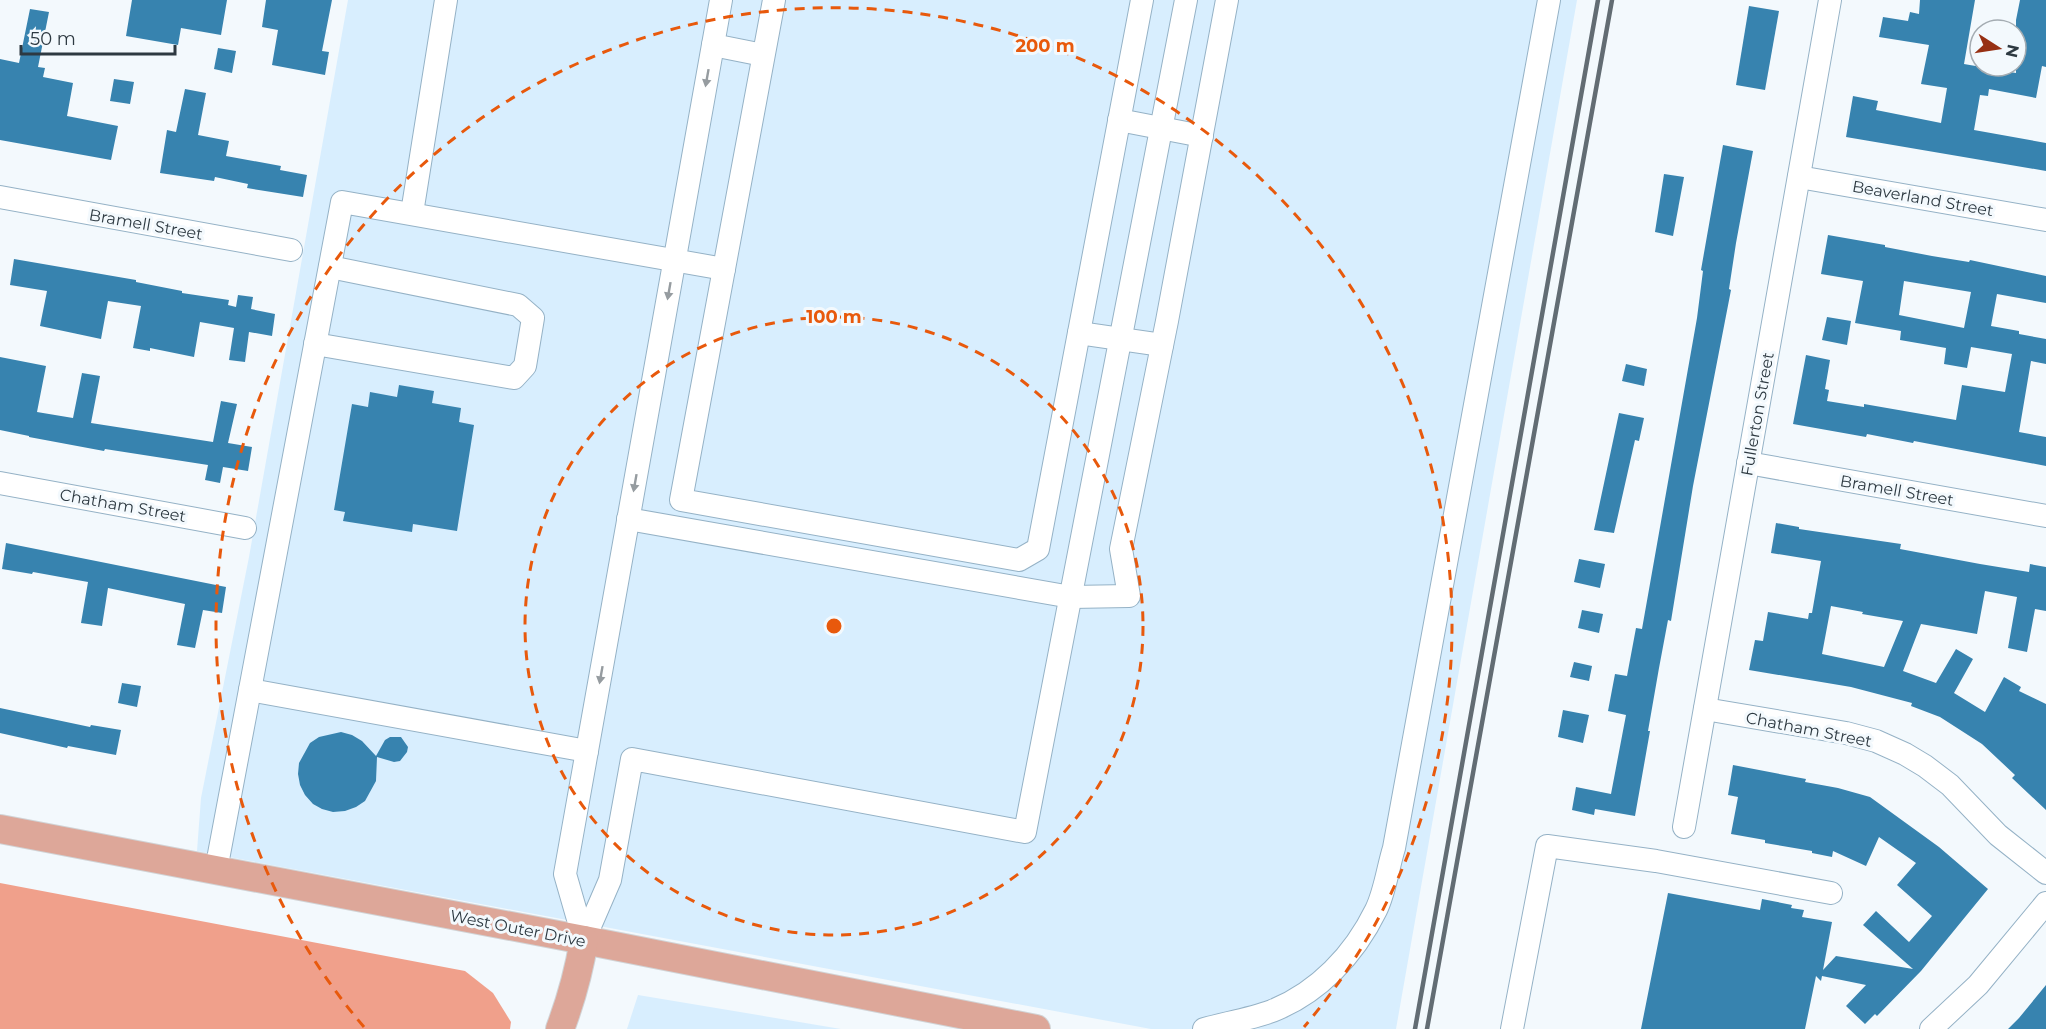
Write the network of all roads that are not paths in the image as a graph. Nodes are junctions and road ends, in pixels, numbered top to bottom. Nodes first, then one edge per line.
1 (446, 0) edge
2 (721, 0) edge
3 (774, 0) edge
4 (1142, 0) edge
5 (1186, 0) edge
6 (1227, 0) edge
7 (1549, 0) edge
8 (1830, 0) edge
9 (712, 45) junction
10 (763, 55) junction
11 (1119, 120) junction
12 (1161, 128) junction
13 (1202, 136) junction
14 (1799, 177) junction
15 (0, 197) edge
16 (412, 213) junction
17 (2046, 220) edge
18 (291, 250) dead end
19 (674, 260) junction
20 (330, 267) junction
21 (724, 268) junction
22 (1079, 333) junction
23 (1121, 338) junction
24 (315, 344) junction
25 (1162, 345) junction
26 (1749, 463) junction
27 (0, 483) edge
28 (2046, 516) edge
29 (628, 519) junction
30 (245, 528) dead end
31 (1071, 597) junction
32 (250, 690) junction
33 (1705, 709) junction
34 (587, 751) junction
35 (1684, 827) dead end
36 (0, 829) edge
37 (216, 870) junction
38 (2046, 873) edge
39 (1831, 893) dead end
40 (2046, 903) edge
41 (584, 940) junction
42 (560, 1029) edge
43 (1036, 1029) edge
44 (1204, 1029) edge
45 (1512, 1029) edge
46 (1931, 1029) edge

1 - 16 street
2 - 9 street
3 - 10 street
4 - 11 street
5 - 12 street
6 - 13 street
7 - 44 street
8 - 14 street, Fullerton Street
9 - 10 street
9 -> 19 street
10 - 21 street
11 - 12 street
11 - 22 street
12 - 13 street
12 - 23 street
13 - 25 street
14 - 17 street, Beaverland Street
14 - 26 street, Fullerton Street
15 - 18 street, Bramell Street
16 - 19 street
16 - 20 street
19 - 21 street
19 -> 29 street
20 - 24 street
20 - 24 street
21 - 22 street
22 - 23 street
23 - 25 street
23 - 31 street
24 - 32 street
25 - 31 street
26 - 28 street, Bramell Street
26 - 33 street, Fullerton Street
27 - 30 street, Chatham Street
29 - 31 street
29 -> 34 street
31 - 41 street
32 - 34 street
32 - 37 street
33 - 35 street, Fullerton Street
33 - 38 street, Chatham Street
34 - 41 street
36 - 37 main road, West Outer Drive
37 - 41 main road, West Outer Drive
39 - 45 street
40 - 46 street
41 - 42 main road
41 - 43 main road, West Outer Drive

